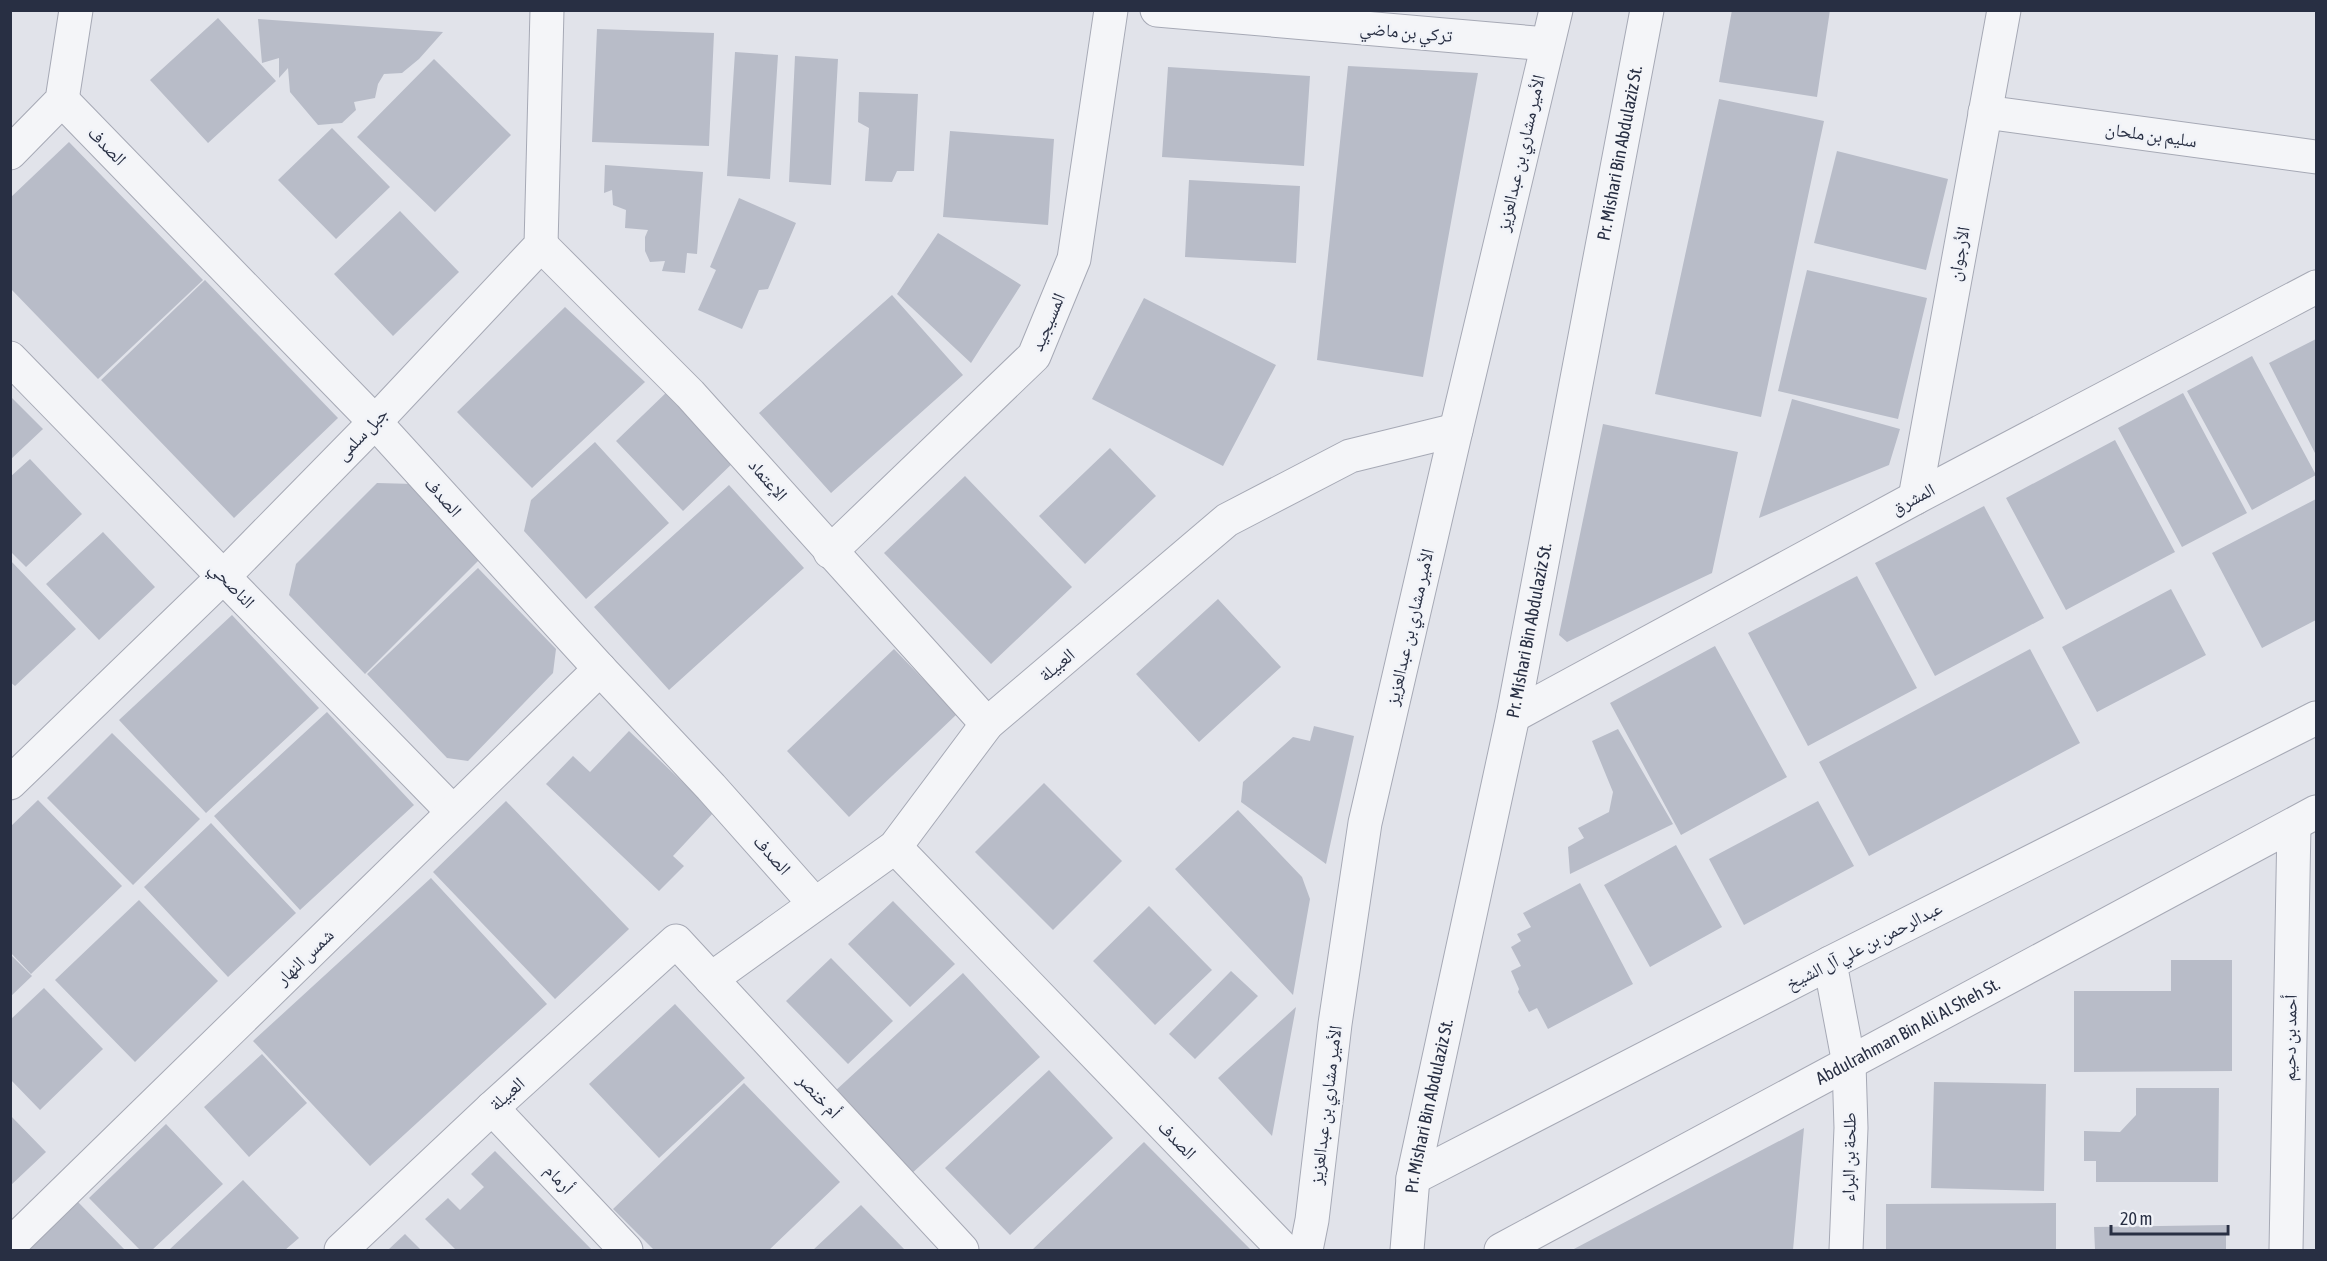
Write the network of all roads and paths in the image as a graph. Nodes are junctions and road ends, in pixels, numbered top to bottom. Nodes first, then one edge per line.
1 (75, 10) edge
2 (548, 10) edge
3 (1111, 10) edge
4 (1157, 10) edge
5 (1556, 10) edge
6 (1647, 10) edge
7 (2004, 10) edge
8 (1547, 44) junction
9 (62, 100) junction
10 (1985, 112) junction
11 (10, 153) edge
12 (2316, 157) edge
13 (541, 245) junction
14 (2316, 287) edge
15 (10, 358) edge
16 (375, 422) junction
17 (1455, 430) junction
18 (1915, 498) junction
19 (830, 552) junction
20 (224, 576) junction
21 (600, 669) junction
22 (1513, 716) junction
23 (2316, 718) edge
24 (987, 724) junction
25 (10, 783) edge
26 (453, 812) junction
27 (2305, 819) edge
28 (895, 847) junction
29 (814, 903) junction
30 (676, 941) joint
31 (1830, 963) junction
32 (711, 979) junction
33 (1849, 1064) junction
34 (492, 1108) junction
35 (1413, 1178) junction
36 (10, 1245) edge
37 (341, 1251) edge
38 (626, 1251) edge
39 (962, 1251) edge
40 (1284, 1251) edge
41 (1306, 1251) edge
42 (1407, 1251) edge
43 (1501, 1251) edge
44 (1846, 1251) edge
45 (2286, 1251) edge

1 - 9 street
2 - 13 street
3 - 19 street, المسيجيد
4 - 8 street, تركي بن ماضي
5 - 8 street, الأمير مشاري بن عبدالعزيز
6 - 22 street, Pr. Mishari Bin Abdulaziz St.
7 - 10 street, الأرجوان
8 - 17 street, الأمير مشاري بن عبدالعزيز
9 - 11 street
9 - 16 street, الصدف
10 - 12 street, سليم بن ملحان
10 - 18 street, الأرجوان
13 - 16 street, جبل سلمى
13 - 19 street, الإعتماد
14 - 18 street, المشرق
15 - 20 street, الناصحي
16 - 20 street, جبل سلمى
16 - 21 street, الصدف
17 - 24 street, العبيلة
17 - 41 street, الأمير مشاري بن عبدالعزيز
18 - 22 street, المشرق
19 - 24 street, الإعتماد
20 - 25 street, جبل سلمى
20 - 26 street, الناصحي
21 - 26 street, شمس النهار
21 - 29 street, الصدف
22 - 35 street, Pr. Mishari Bin Abdulaziz St.
23 - 31 street, عبدالرحمن بن علي آل الشيخ
24 - 28 street, العبيلة
26 - 36 street, شمس النهار
27 - 33 street, Abdulrahman Bin Ali Al Sheh St.
27 - 45 street, أحمد بن دحيم
28 - 29 street, العبيلة
28 - 40 street, الصدف
29 - 32 street, العبيلة
30 - 32 street, أم خنصر
30 - 34 street, العبيلة
31 - 33 street, طلحة بن البراء
31 - 35 street, عبدالرحمن بن علي آل الشيخ
32 - 39 street, أم خنصر
33 - 43 street, Abdulrahman Bin Ali Al Sheh St.
33 - 44 street, طلحة بن البراء
34 - 37 street, العبيلة
34 - 38 street, أرمام
35 - 42 street, Pr. Mishari Bin Abdulaziz St.

